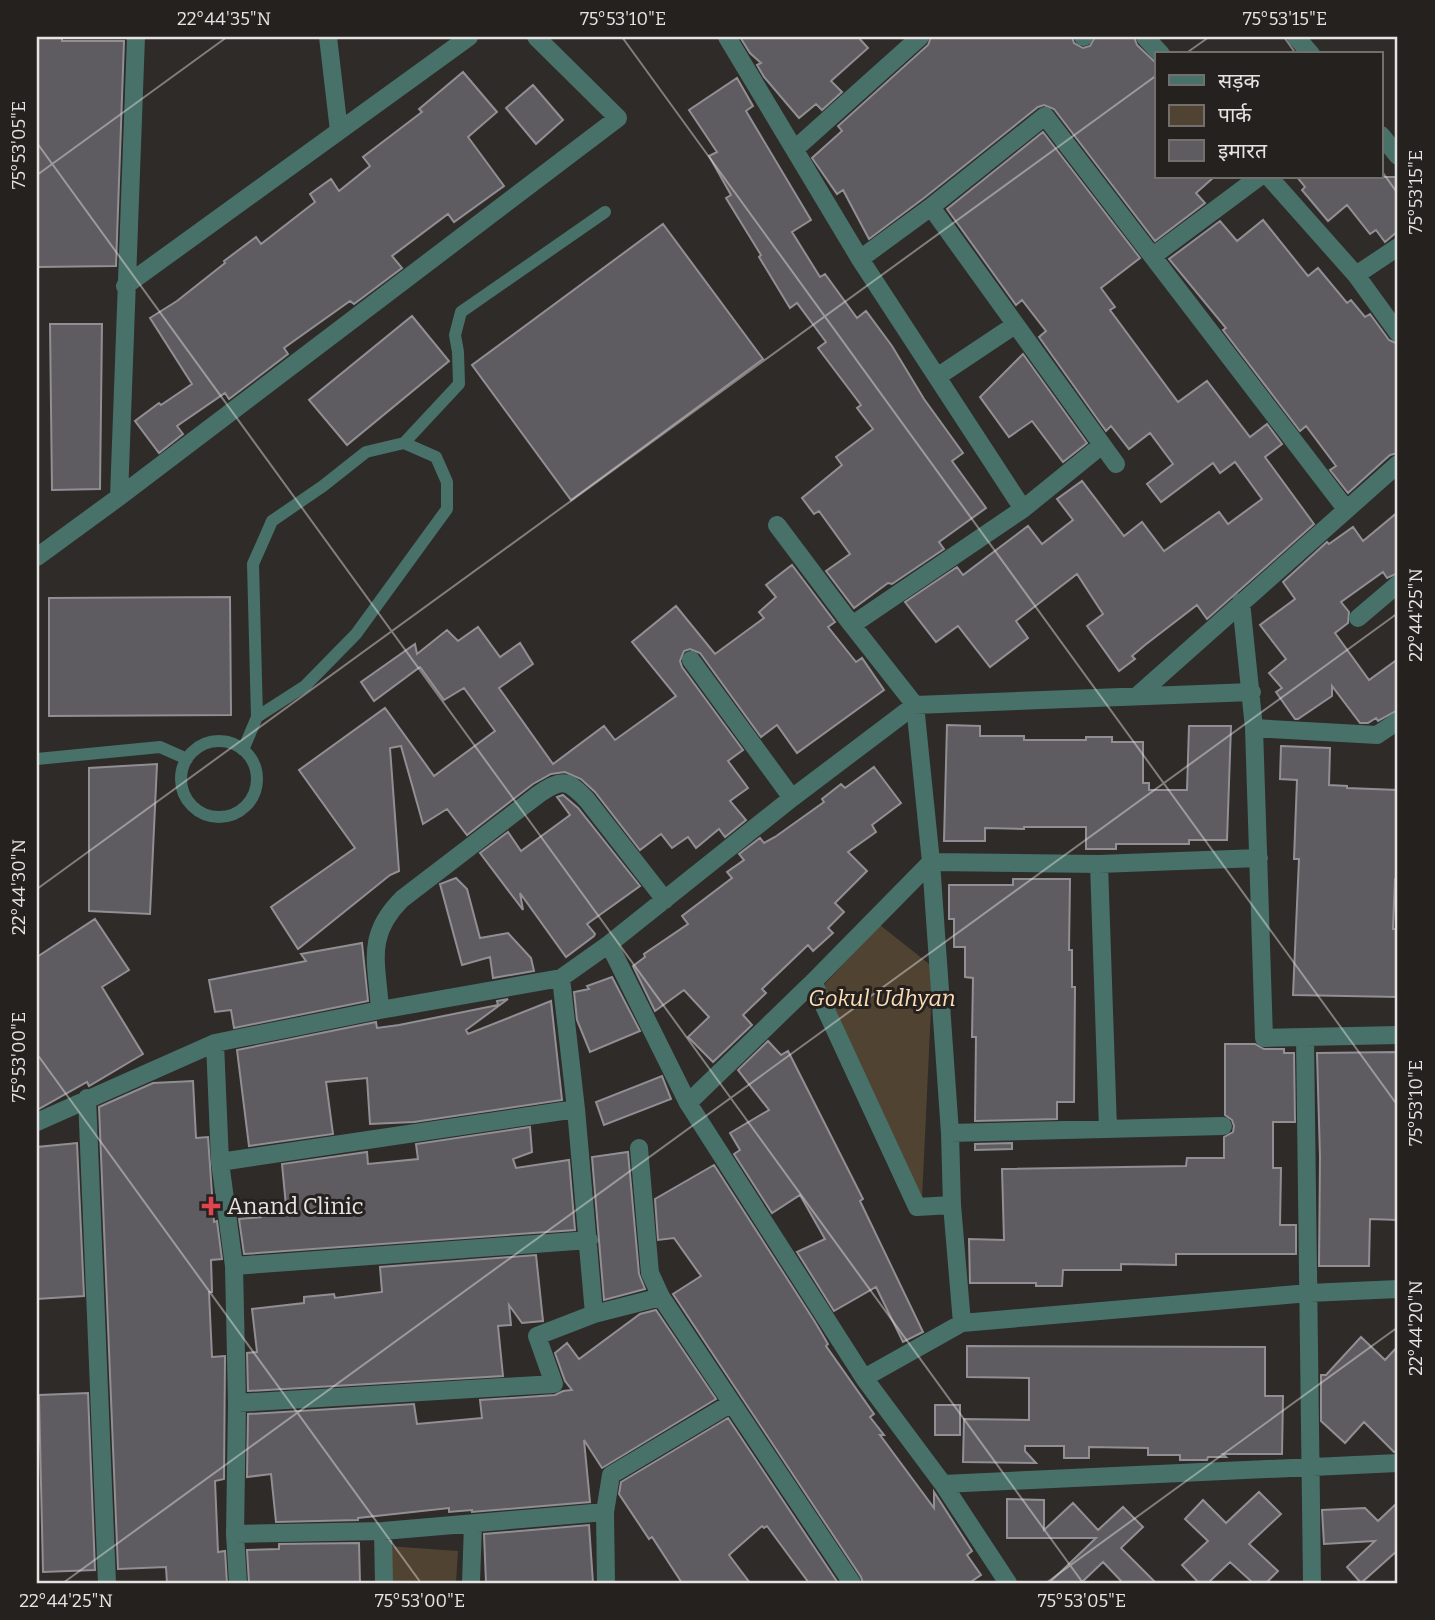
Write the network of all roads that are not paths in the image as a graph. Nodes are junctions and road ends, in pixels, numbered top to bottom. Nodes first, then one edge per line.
1 (136, 37) edge
2 (328, 37) edge
3 (469, 37) edge
4 (536, 37) edge
5 (727, 37) edge
6 (920, 37) edge
7 (1145, 37) edge
8 (1296, 37) edge
9 (1159, 52) edge
10 (1309, 52) edge
11 (339, 131) junction
12 (1382, 136) edge
13 (795, 149) junction
14 (1398, 156) edge
15 (1258, 178) edge
16 (1270, 178) edge
17 (931, 207) junction
18 (605, 212) dead end
19 (1398, 247) edge
20 (1153, 256) junction
21 (860, 258) junction
22 (1356, 275) junction
23 (125, 286) junction
24 (1016, 325) junction
25 (1398, 333) edge
26 (937, 377) junction
27 (404, 443) junction
28 (1102, 445) junction
29 (1116, 464) dead end
30 (1398, 464) edge
31 (119, 497) junction
32 (1023, 509) junction
33 (1346, 509) junction
34 (777, 525) dead end
35 (37, 557) edge
36 (1398, 584) edge
37 (1241, 602) junction
38 (1358, 618) dead end
39 (852, 625) junction
40 (691, 660) dead end
41 (1252, 692) junction
42 (1137, 696) junction
43 (915, 705) junction
44 (257, 717) junction
45 (1398, 721) edge
46 (1254, 727) junction
47 (243, 750) junction
48 (37, 759) edge
49 (187, 759) junction
50 (792, 798) junction
51 (1259, 858) junction
52 (930, 862) junction
53 (1099, 864) junction
54 (665, 900) junction
55 (609, 944) junction
56 (561, 978) junction
57 (813, 982) junction
58 (380, 1010) junction
59 (1398, 1035) edge
60 (1305, 1037) junction
61 (215, 1044) junction
62 (87, 1098) junction
63 (688, 1103) junction
64 (576, 1109) junction
65 (37, 1122) edge
66 (1223, 1126) dead end
67 (1108, 1129) junction
68 (950, 1133) junction
69 (639, 1148) dead end
70 (220, 1162) junction
71 (952, 1205) junction
72 (589, 1240) junction
73 (233, 1266) junction
74 (1398, 1289) edge
75 (1309, 1293) junction
76 (661, 1297) junction
77 (594, 1314) junction
78 (962, 1322) junction
79 (864, 1378) junction
80 (237, 1403) junction
81 (730, 1404) junction
82 (1398, 1463) edge
83 (1311, 1467) junction
84 (943, 1485) junction
85 (605, 1511) junction
86 (473, 1524) junction
87 (383, 1531) junction
88 (235, 1534) junction
89 (107, 1583) edge
90 (238, 1583) edge
91 (384, 1583) edge
92 (471, 1583) edge
93 (606, 1583) edge
94 (852, 1583) edge
95 (1008, 1583) edge
96 (1312, 1583) edge

1 - 23 street
2 - 11 street
3 - 11 street
4 - 31 street
5 - 13 street
6 - 13 street
7 - 9 street
8 - 10 street
11 - 23 street
12 - 14 street
13 - 21 street
15 - 20 street
16 - 22 street
17 - 20 street
17 - 21 street
17 - 24 street
18 - 27 lane
19 - 22 street
20 - 33 street
21 - 26 street
22 - 25 street
23 - 31 street
24 - 26 street
24 - 28 street
26 - 32 street
27 - 44 lane
27 - 44 lane
28 - 29 street
28 - 32 street
30 - 33 street
31 - 35 street
32 - 39 street
33 - 37 street
34 - 39 street
36 - 38 street
37 - 41 street
37 - 42 street
39 - 43 street
40 - 50 street
41 - 42 street
41 - 46 street
42 - 43 street
43 - 50 street
43 - 52 street
44 - 47 lane
45 - 46 street
46 - 51 street
47 - 49 lane
47 - 49 lane
48 - 49 lane
50 - 54 street
51 - 53 street
51 - 60 street
52 - 53 street
52 - 57 street
52 - 68 street
53 - 67 street
54 - 55 street
54 - 58 street
55 - 56 street
55 - 63 street
56 - 58 street
56 - 64 street
57 - 63 street
57 - 71 street
58 - 61 street
59 - 60 street
60 - 75 street
61 - 62 street
61 - 70 street
62 - 65 street
62 - 89 street
63 - 79 street
64 - 70 street
64 - 72 street
66 - 67 street
67 - 68 street
68 - 71 street
69 - 76 street
70 - 73 street
71 - 78 street
72 - 73 street
72 - 77 street
73 - 80 street
74 - 75 street
75 - 78 street
75 - 83 street
76 - 77 street
76 - 81 street
77 - 80 street
78 - 79 street
79 - 84 street
80 - 88 street
81 - 85 street
81 - 94 street
82 - 83 street
83 - 84 street
83 - 96 street
84 - 95 street
85 - 86 street
85 - 93 street
86 - 87 street
86 - 92 street
87 - 88 street
87 - 91 street
88 - 90 street

